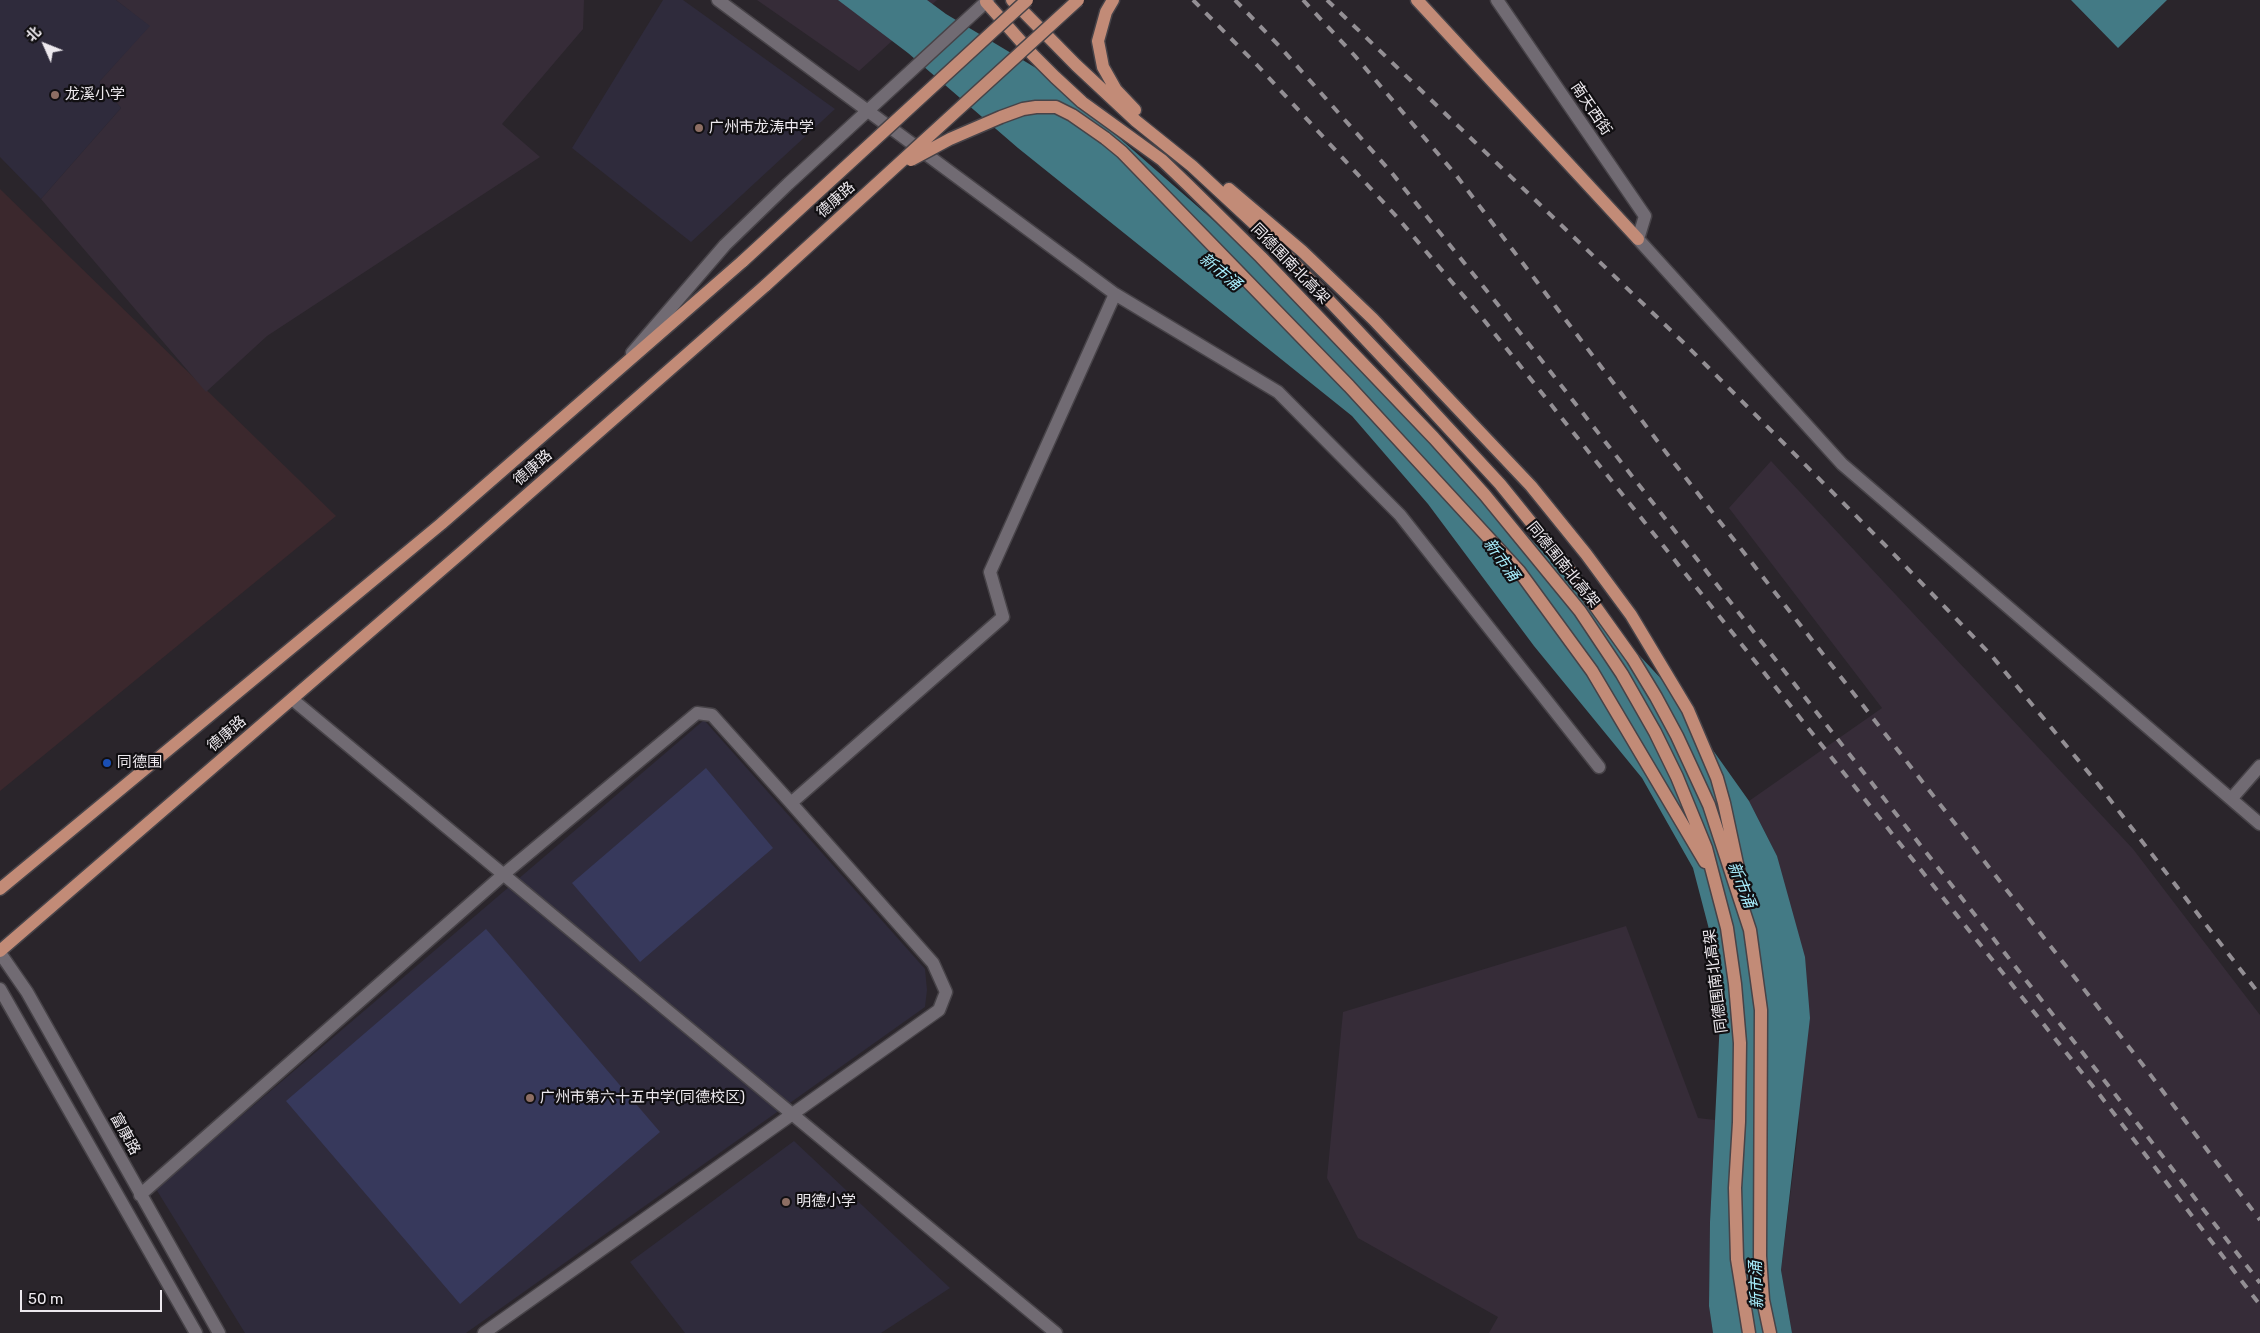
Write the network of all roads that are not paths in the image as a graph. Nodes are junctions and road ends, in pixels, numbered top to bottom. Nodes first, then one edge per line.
1 (718, 0) edge
2 (1012, 0) edge
3 (1027, 0) edge
4 (1078, 0) edge
5 (1112, 0) edge
6 (1417, 0) edge
7 (1497, 0) edge
8 (986, 1) edge
9 (868, 112) junction
10 (893, 170) junction
11 (1638, 239) junction
12 (1115, 294) junction
13 (618, 370) junction
14 (292, 699) junction
15 (2260, 766) edge
16 (1599, 767) dead end
17 (2232, 798) junction
18 (790, 804) junction
19 (2260, 824) edge
20 (504, 874) junction
21 (1715, 880) junction
22 (0, 889) edge
23 (1750, 930) junction
24 (0, 952) edge
25 (0, 989) edge
26 (792, 1114) junction
27 (140, 1195) junction
28 (196, 1333) edge
29 (219, 1333) edge
30 (484, 1333) edge
31 (1056, 1333) edge
32 (1749, 1333) edge
33 (1770, 1333) edge

1 - 9 street
2 - 23 main road, 同德围南北高架
3 - 13 main road, 德康路, bridge
4 - 10 main road, 德康路, bridge
5 - 23 main road
6 - 11 main road
7 - 11 street, 南天西街
8 - 9 street
8 - 21 main road, 同德围南北高架
9 - 12 street
9 - 13 street
10 - 14 main road, 德康路, bridge
10 - 21 main road, bridge
11 - 17 street
12 - 16 street
12 - 18 street
13 - 22 main road, 德康路
14 - 20 street
14 - 24 main road, 德康路
15 - 17 street
17 - 19 street
18 - 20 street
18 - 26 street
20 - 26 street
20 - 27 street
21 - 32 main road, 同德围南北高架
23 - 33 main road, 同德围南北高架
24 - 27 street, 富康路
25 - 28 street
26 - 30 street
26 - 31 street
27 - 29 street, 富康路

